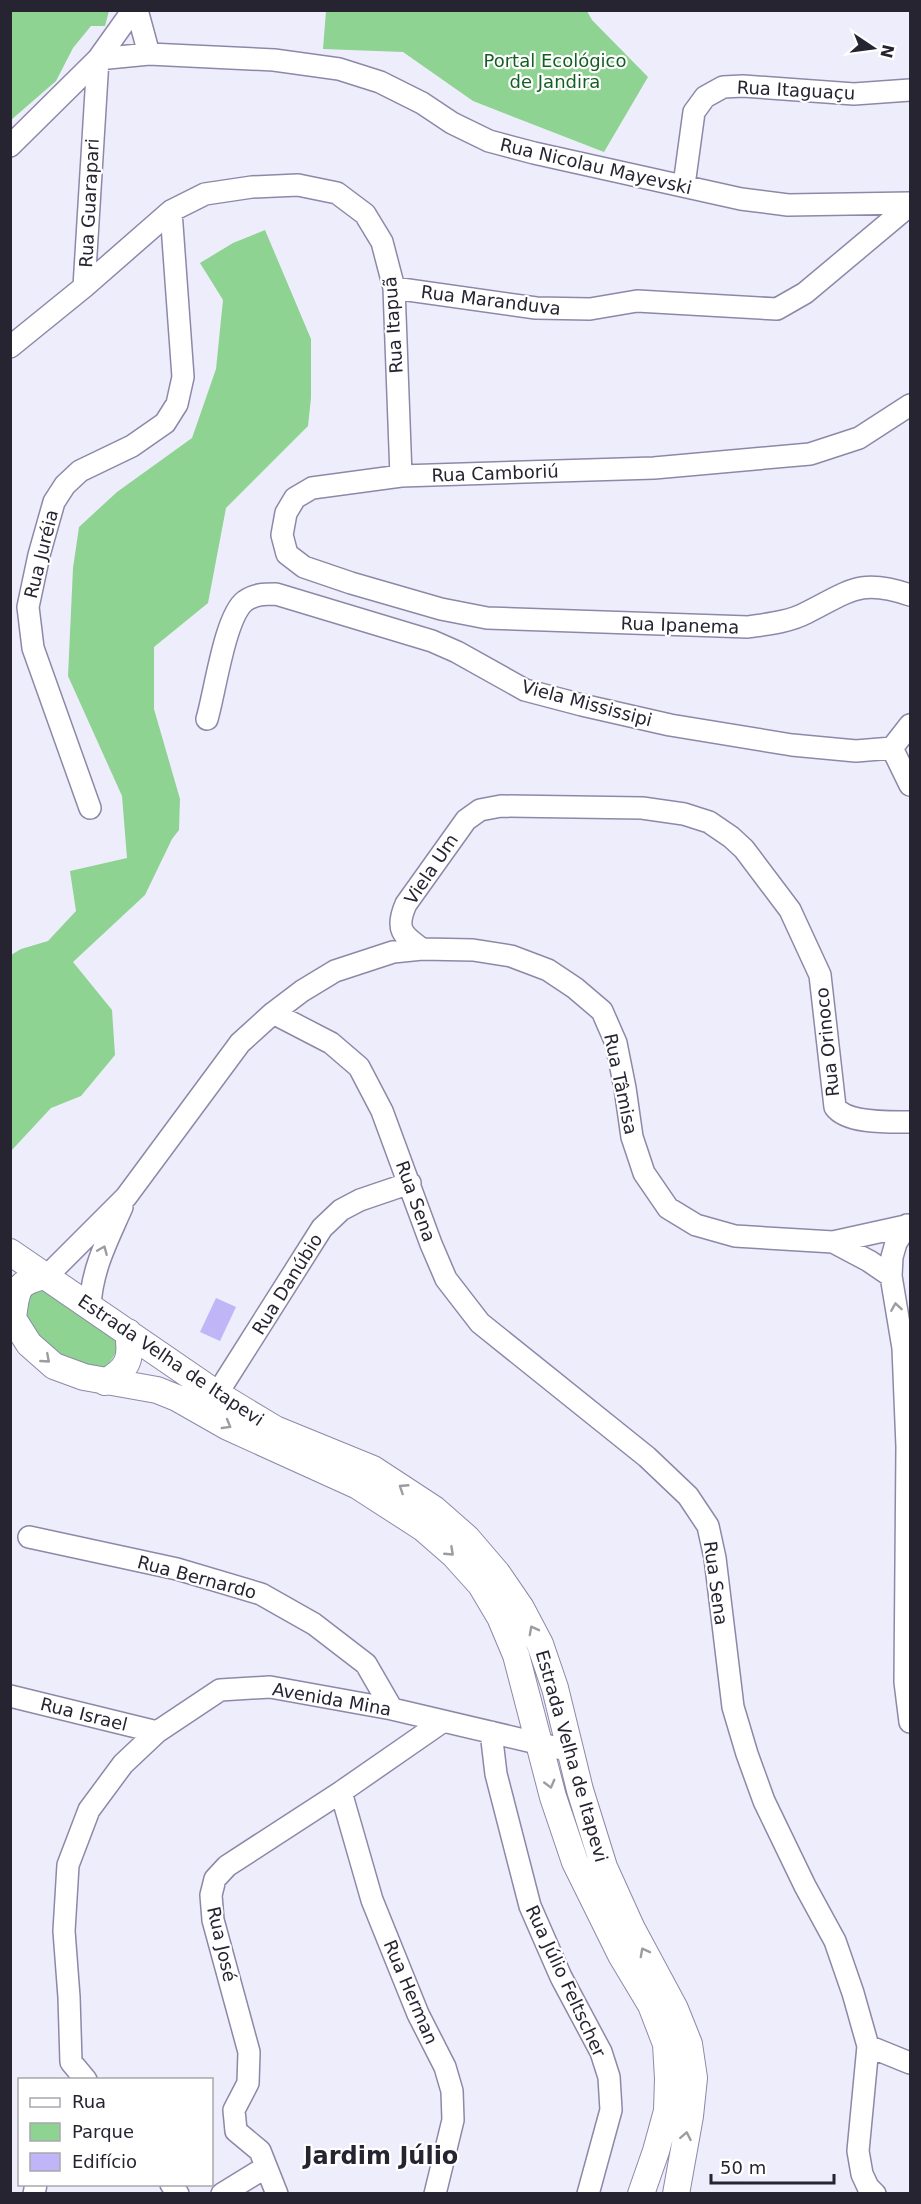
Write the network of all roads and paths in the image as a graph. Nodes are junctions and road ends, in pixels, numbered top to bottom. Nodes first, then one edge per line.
1 (135, 10) edge
2 (149, 54) junction
3 (98, 59) junction
4 (910, 90) edge
5 (10, 146) edge
6 (684, 185) junction
7 (910, 204) edge
8 (171, 211) junction
9 (84, 287) junction
10 (394, 288) junction
11 (10, 347) edge
12 (910, 405) edge
13 (401, 476) junction
14 (910, 595) edge
15 (441, 609) joint
16 (207, 719) dead end
17 (910, 725) edge
18 (892, 748) junction
19 (910, 785) edge
20 (501, 806) joint
21 (90, 808) dead end
22 (422, 949) junction
23 (273, 1013) junction
24 (910, 1122) edge
25 (410, 1183) junction
26 (126, 1197) junction
27 (908, 1225) edge
28 (833, 1242) junction
29 (10, 1251) edge
30 (48, 1275) junction
31 (891, 1276) junction
32 (90, 1306) junction
33 (12, 1316) edge
34 (128, 1332) junction
35 (105, 1382) junction
36 (217, 1394) junction
37 (29, 1537) dead end
38 (10, 1696) edge
39 (392, 1709) junction
40 (442, 1722) junction
41 (910, 1722) edge
42 (157, 1732) junction
43 (491, 1732) junction
44 (540, 1743) junction
45 (571, 1751) junction
46 (341, 1792) junction
47 (868, 2046) junction
48 (910, 2063) edge
49 (69, 2071) edge
50 (84, 2078) edge
51 (266, 2167) junction
52 (222, 2193) edge
53 (277, 2193) edge
54 (435, 2193) edge
55 (588, 2193) edge
56 (641, 2193) edge
57 (676, 2193) edge
58 (875, 2193) edge

1 - 2 street
1 - 3 street
2 - 3 street, Rua Nicolau Mayevski
2 - 6 street, Rua Nicolau Mayevski
3 - 5 street
3 - 9 street, Rua Guarapari
4 - 6 street, Rua Itaguaçu
6 - 7 street, Rua Nicolau Mayevski
7 - 10 street, Rua Maranduva
8 - 9 street, Rua Itapuã
8 - 10 street, Rua Itapuã
8 - 21 street, Rua Juréia
9 - 11 street, Rua Guarapari
10 - 13 street, Rua Itapuã
12 - 13 street, Rua Camboriú
13 - 15 street, Rua Camboriú
14 - 15 street, Rua Ipanema
16 - 18 street, Viela Mississipi
17 - 18 street
18 - 19 street
20 - 22 street, Viela Um
20 - 24 street, Rua Orinoco
22 - 23 street, Rua Tâmisa
22 - 28 street, Rua Tâmisa
23 - 25 street, Rua Sena
23 - 26 street, Rua Tâmisa
25 - 36 street, Rua Danúbio
25 - 47 street, Rua Sena
26 - 30 street, Rua Tâmisa
32 -> 26 street, Rua Tâmisa
27 - 28 street, Rua Tâmisa
27 - 31 street
28 - 31 street
29 - 30 main road, Estrada Velha de Itapevi
30 - 32 main road, Estrada Velha de Itapevi
30 - 33 main road
41 -> 31 street
32 - 34 main road, Estrada Velha de Itapevi
33 -> 35 main road, Estrada Velha de Itapevi
34 - 35 main road
34 - 36 main road, Estrada Velha de Itapevi
35 -> 44 main road, Estrada Velha de Itapevi
45 -> 36 main road, Estrada Velha de Itapevi
37 - 39 street, Rua Bernardo
38 - 42 street, Rua Israel
39 - 40 street, Avenida Mina
39 - 42 street, Avenida Mina
40 - 43 street, Avenida Mina
40 - 46 street, Rua José
42 - 49 street, Avenida Mina
43 - 44 street, Avenida Mina
43 - 55 street, Rua Júlio Feltscher
44 - 45 street, Avenida Mina
44 -> 56 main road, Estrada Velha de Itapevi
57 -> 45 main road, Estrada Velha de Itapevi
46 - 51 street, Rua José
46 - 54 street, Rua Herman
47 - 48 street
47 - 58 street, Rua Sena
49 - 50 street, Avenida Mina
51 - 52 street
51 - 53 street, Rua José

